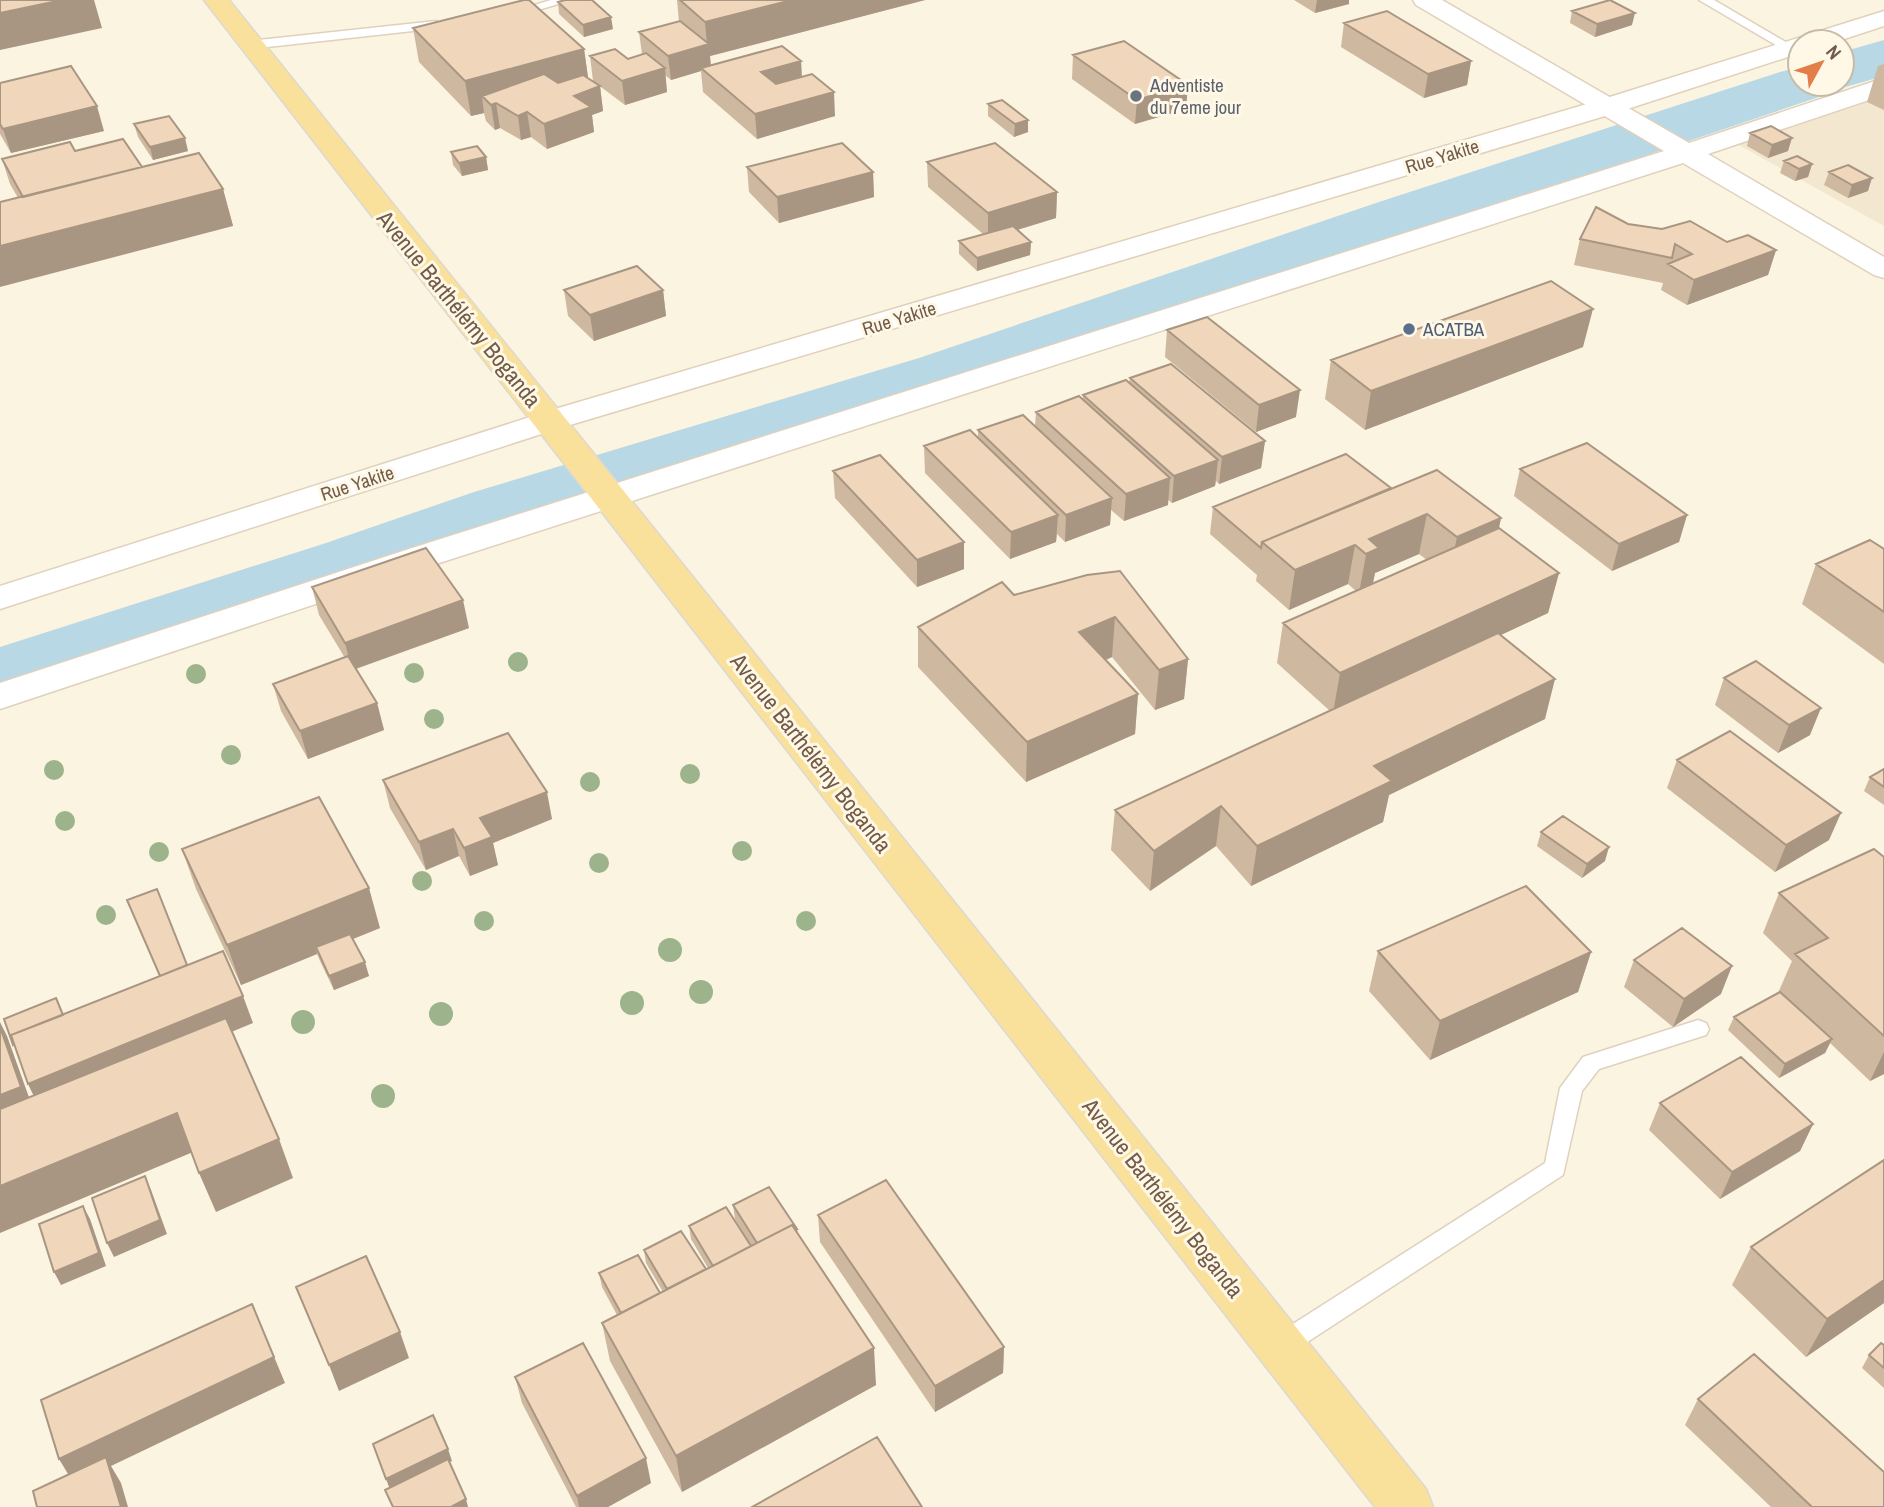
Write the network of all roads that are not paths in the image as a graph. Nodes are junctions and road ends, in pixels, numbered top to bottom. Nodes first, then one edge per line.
1 (216, 0) edge
2 (566, 0) edge
3 (1425, 0) edge
4 (1704, 0) edge
5 (506, 14) edge
6 (1884, 18) edge
7 (455, 22) edge
8 (1853, 28) edge
9 (1786, 38) edge
10 (250, 46) junction
11 (1786, 49) edge
12 (1884, 86) edge
13 (1606, 107) junction
14 (1686, 153) junction
15 (1884, 269) edge
16 (559, 433) junction
17 (608, 497) junction
18 (0, 598) edge
19 (0, 696) edge
20 (1698, 1029) dead end
21 (1280, 1346) junction
22 (1406, 1507) edge

1 - 10 main road, Avenue Barthélémy Boganda
2 - 5 lane
3 - 13 street
4 - 9 lane
6 - 8 street, Rue Yakite
7 - 10 lane
10 - 16 main road, Avenue Barthélémy Boganda
11 - 13 street, Rue Yakite
12 - 14 street
13 - 14 street
13 - 16 street, Rue Yakite
14 - 15 street
14 - 17 street
16 - 17 main road, Avenue Barthélémy Boganda
16 - 18 street, Rue Yakite
17 - 19 street
17 - 21 main road, Avenue Barthélémy Boganda
20 - 21 lane
21 - 22 main road, Avenue Barthélémy Boganda

